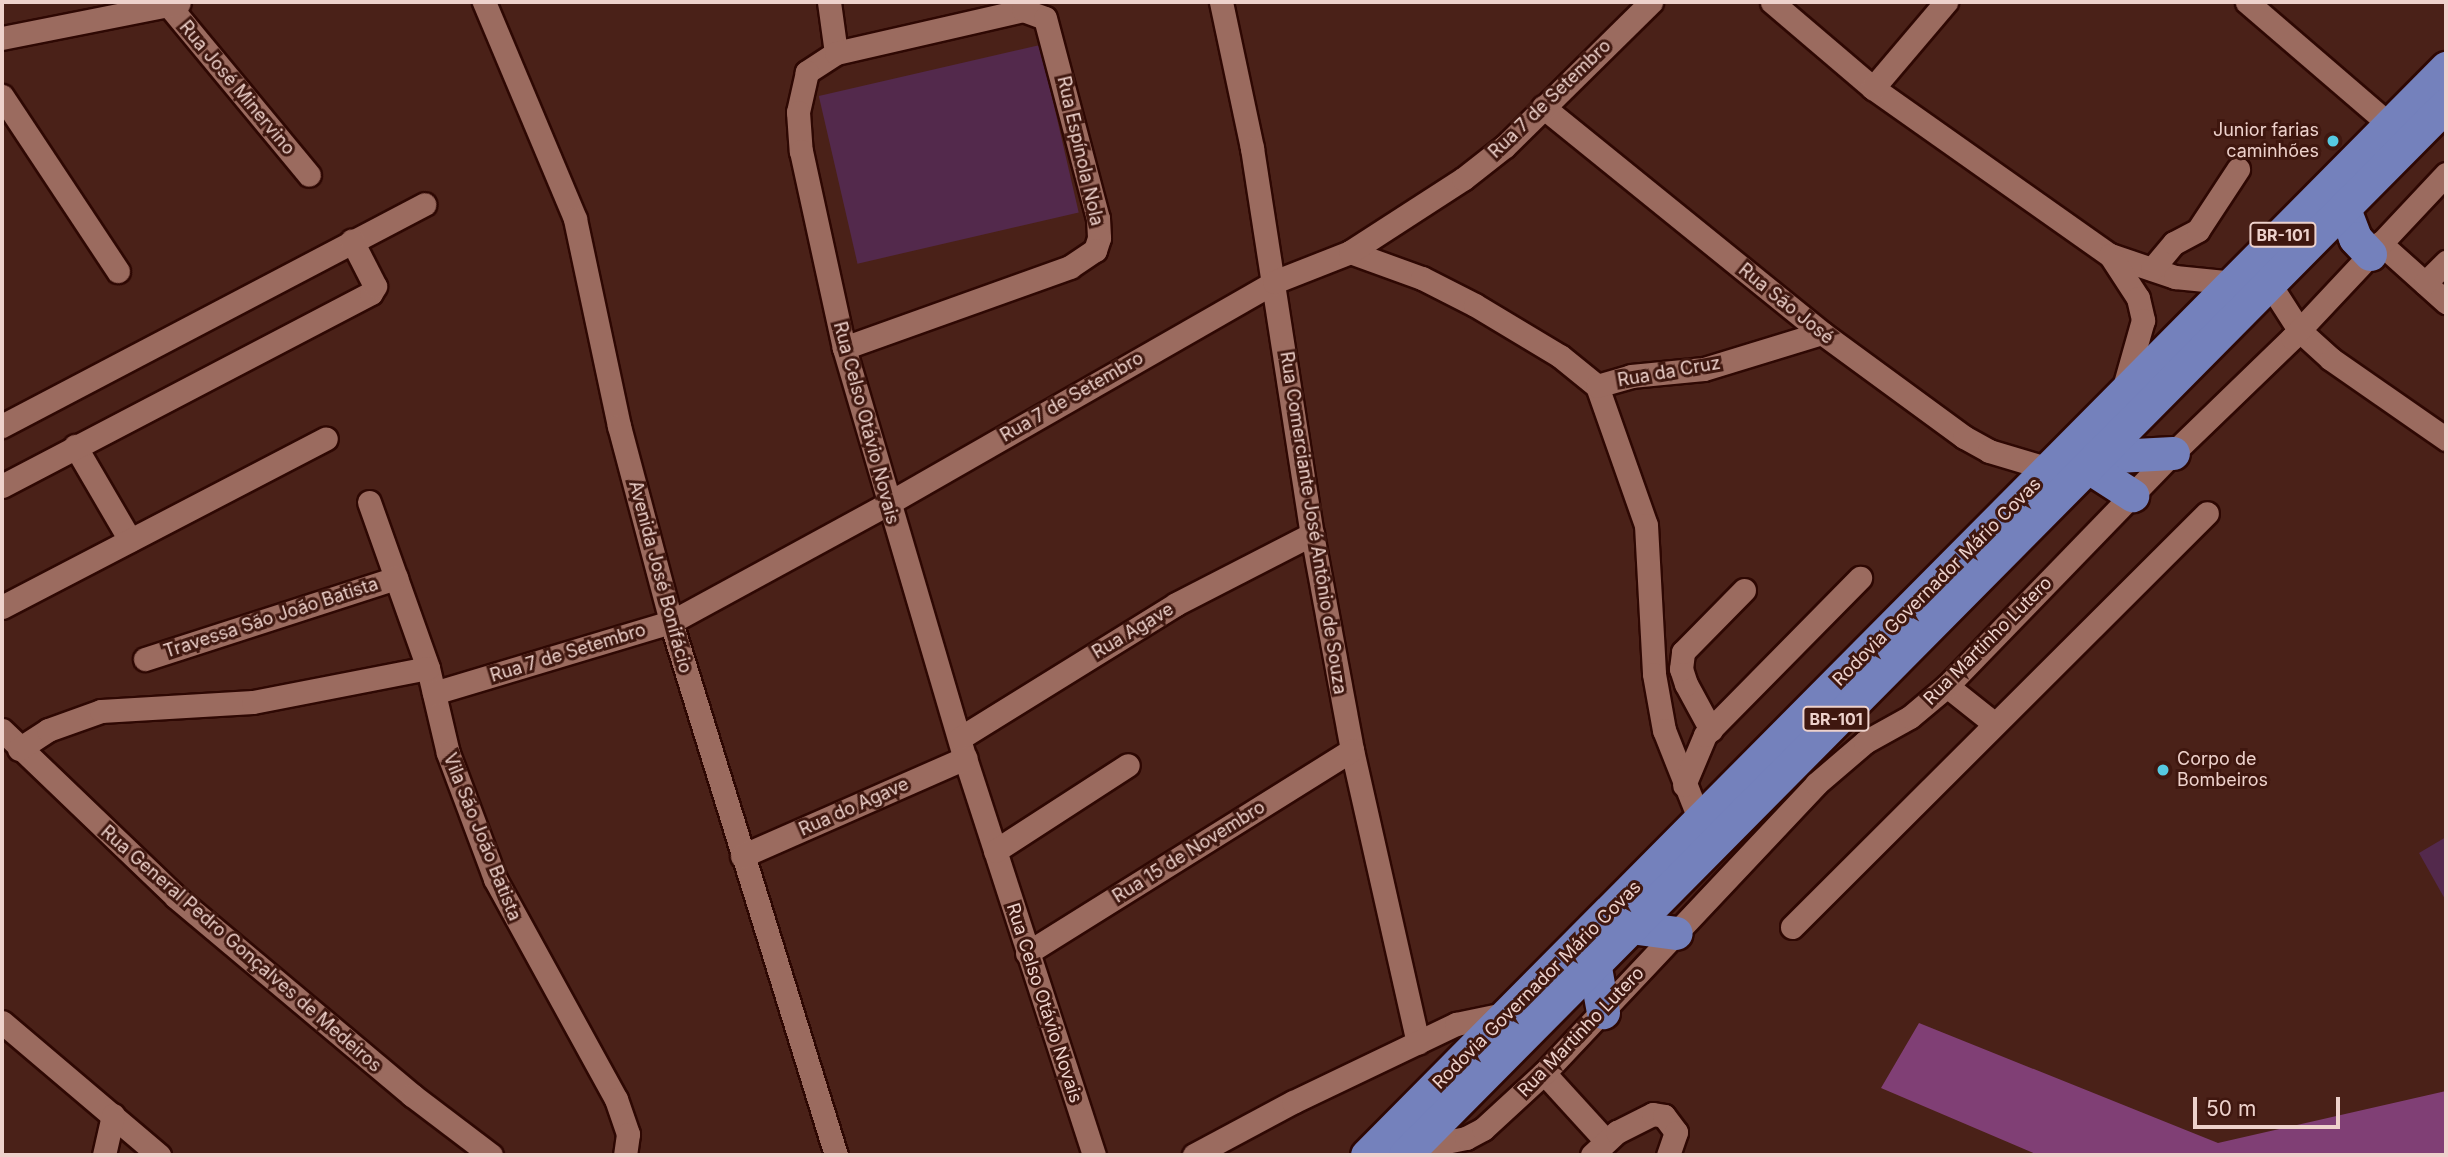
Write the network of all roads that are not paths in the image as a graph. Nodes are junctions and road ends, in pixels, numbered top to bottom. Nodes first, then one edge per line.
1 (484, 2) edge
2 (829, 2) edge
3 (1221, 2) edge
4 (1651, 2) edge
5 (1772, 2) edge
6 (1946, 2) edge
7 (2247, 2) edge
8 (173, 3) edge
9 (2, 38) edge
10 (836, 53) junction
11 (2446, 68) edge
12 (1873, 88) junction
13 (2, 96) edge
14 (2446, 105) edge
15 (1543, 107) junction
16 (2391, 126) junction
17 (2238, 169) dead end
18 (2446, 174) edge
19 (309, 175) dead end
20 (424, 204) dead end
21 (2344, 209) junction
22 (352, 241) junction
23 (2375, 249) junction
24 (1350, 252) junction
25 (2110, 255) junction
26 (2446, 262) edge
27 (2152, 269) junction
28 (118, 271) dead end
29 (1274, 282) junction
30 (2235, 284) junction
31 (2269, 284) junction
32 (2425, 284) junction
33 (2446, 302) edge
34 (2299, 330) junction
35 (1822, 333) junction
36 (844, 348) junction
37 (1597, 386) junction
38 (2119, 401) junction
39 (2, 426) edge
40 (326, 438) dead end
41 (2446, 439) edge
42 (75, 446) junction
43 (2173, 453) junction
44 (2092, 462) junction
45 (2049, 469) junction
46 (2, 486) edge
47 (2132, 495) junction
48 (369, 502) dead end
49 (887, 504) junction
50 (2207, 513) dead end
51 (1312, 534) junction
52 (130, 540) junction
53 (396, 578) junction
54 (1860, 578) dead end
55 (1744, 590) dead end
56 (2, 607) edge
57 (671, 622) junction
58 (145, 659) dead end
59 (428, 668) junction
60 (1947, 686) junction
61 (434, 693) junction
62 (1995, 724) junction
63 (2, 730) edge
64 (1711, 730) junction
65 (962, 748) junction
66 (19, 749) junction
67 (1352, 750) junction
68 (1128, 765) dead end
69 (1684, 785) junction
70 (1700, 821) junction
71 (995, 851) junction
72 (742, 856) junction
73 (1792, 926) dead end
74 (1630, 927) junction
75 (1676, 933) junction
76 (1027, 953) junction
77 (1594, 962) junction
78 (1603, 1012) junction
79 (1509, 1013) junction
80 (2, 1022) edge
81 (1418, 1043) junction
82 (1544, 1073) junction
83 (113, 1115) junction
84 (1599, 1148) edge
85 (1408, 1152) edge
86 (104, 1155) edge
87 (159, 1155) edge
88 (491, 1155) edge
89 (625, 1155) edge
90 (835, 1155) edge
91 (1094, 1155) edge
92 (1194, 1155) edge
93 (1367, 1155) edge
94 (1668, 1155) edge

1 - 57 street, Avenida José Bonifácio
2 - 10 street
3 - 29 street, Rua Comerciante José Antônio de Souza
4 - 15 street, Rua 7 de Setembro
5 - 12 street
6 - 12 street
7 - 16 street
8 - 9 street
8 - 19 street, Rua José Minervino
10 - 36 street, Rua Celso Otávio Novais
10 - 36 street, Rua Espínola Nola
11 - 16 highway, Rodovia Governador Mário Covas / BR-101
12 - 25 street
13 - 28 street
14 - 21 highway, Rodovia Governador Mário Covas / BR-101
15 - 24 street, Rua 7 de Setembro
15 - 35 street, Rua São José
16 - 30 highway, Rodovia Governador Mário Covas / BR-101
17 - 27 street
18 - 23 street, Rua Martinho Lutero
20 - 22 street
21 - 23 highway
21 - 31 highway, Rodovia Governador Mário Covas / BR-101
22 - 39 street
22 - 42 street
23 - 32 street
23 - 34 street, Rua Martinho Lutero
24 - 29 street, Rua 7 de Setembro
24 - 37 street
25 - 27 street
25 - 38 street
26 - 32 street
27 - 30 street
29 - 49 street, Rua 7 de Setembro
29 - 51 street, Rua Comerciante José Antônio de Souza
30 - 38 highway, Rodovia Governador Mário Covas / BR-101
31 - 34 street
31 - 44 highway, Rodovia Governador Mário Covas / BR-101
32 - 33 street
34 - 41 street
34 - 43 street, Rua Martinho Lutero
35 - 37 street, Rua da Cruz
35 - 45 street, Rua São José
36 - 49 street, Rua Celso Otávio Novais
37 - 69 street
38 - 45 highway, Rodovia Governador Mário Covas / BR-101
40 - 52 street
42 - 46 street
42 - 52 street
43 - 44 highway
43 - 47 street, Rua Martinho Lutero
44 - 47 highway
44 - 74 highway, Rodovia Governador Mário Covas / BR-101
45 - 70 highway, Rodovia Governador Mário Covas / BR-101
47 - 60 street, Rua Martinho Lutero
48 - 53 street, Vila São João Batista
49 - 57 street, Rua 7 de Setembro
49 - 65 street, Rua Celso Otávio Novais
50 - 62 street
51 - 65 street, Rua Agave
51 - 67 street, Rua Comerciante José Antônio de Souza
52 - 56 street
53 - 58 street, Travessa São João Batista
53 - 59 street, Vila São João Batista
54 - 64 street
55 - 64 street
57 - 61 street, Rua 7 de Setembro
57 - 72 street, Avenida José Bonifácio
59 - 61 street, Vila São João Batista
59 - 66 street
60 - 62 street
60 - 75 street, Rua Martinho Lutero
61 - 89 street, Vila São João Batista
62 - 73 street
63 - 66 street, Rua General Pedro Gonçalves de Medeiros
64 - 69 street
65 - 71 street, Rua Celso Otávio Novais
65 - 72 street, Rua do Agave
66 - 88 street, Rua General Pedro Gonçalves de Medeiros
67 - 76 street, Rua 15 de Novembro
67 - 81 street, Rua Comerciante José Antônio de Souza
68 - 71 street
69 - 70 street
70 - 79 highway, Rodovia Governador Mário Covas / BR-101
71 - 76 street, Rua Celso Otávio Novais
72 - 90 street, Avenida José Bonifácio
74 - 75 highway
74 - 77 highway, Rodovia Governador Mário Covas / BR-101
75 - 78 street, Rua Martinho Lutero
76 - 91 street, Rua Celso Otávio Novais
77 - 78 highway
77 - 85 highway, Rodovia Governador Mário Covas / BR-101
78 - 82 street, Rua Martinho Lutero
79 - 81 street
79 - 93 highway, Rodovia Governador Mário Covas / BR-101
80 - 83 street
81 - 92 street
82 - 84 street
82 - 85 street, Rua Martinho Lutero
83 - 86 street
83 - 87 street
84 - 94 street

